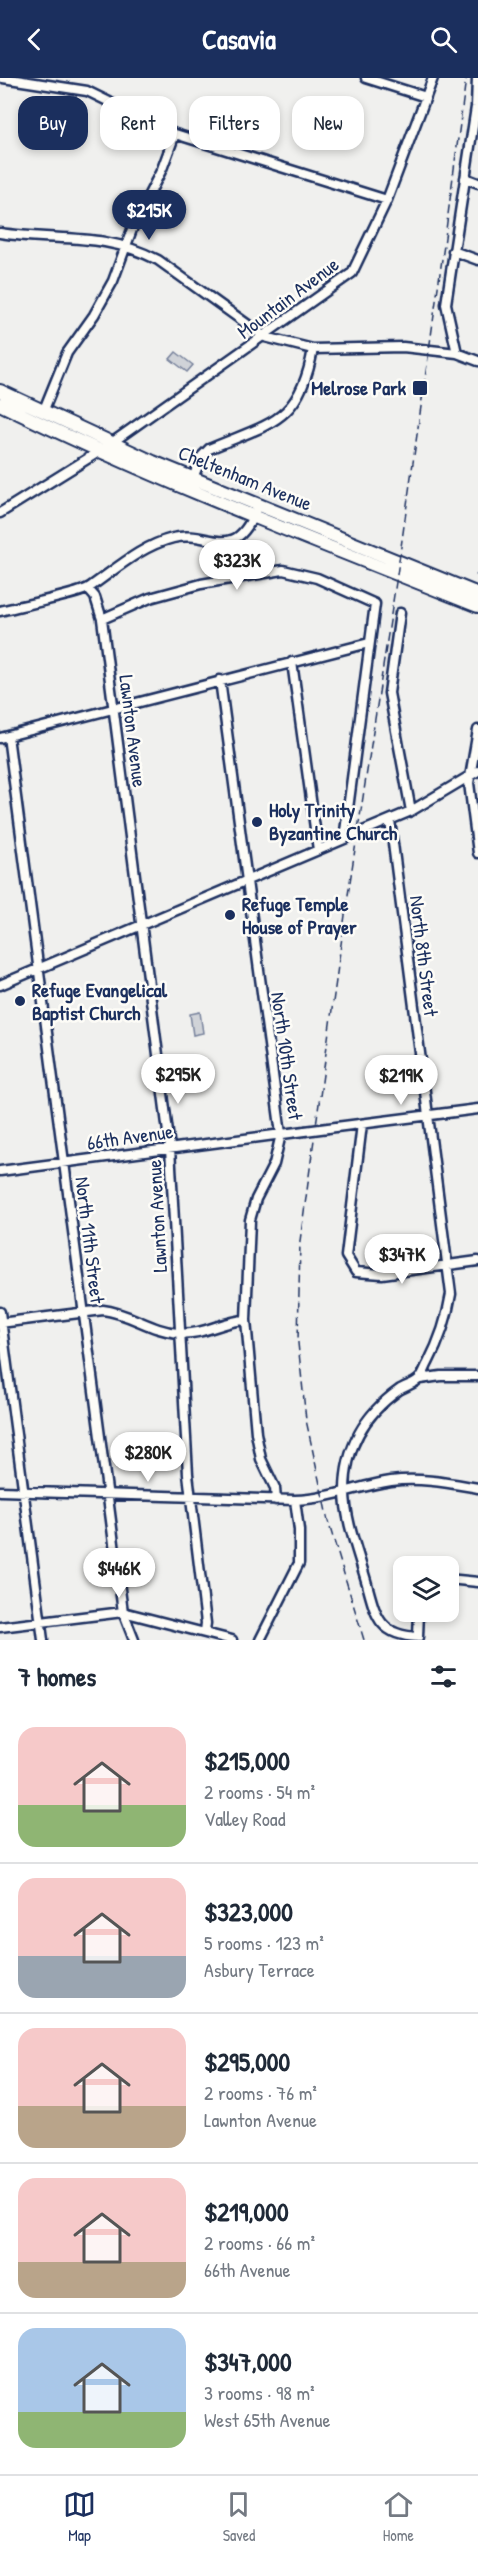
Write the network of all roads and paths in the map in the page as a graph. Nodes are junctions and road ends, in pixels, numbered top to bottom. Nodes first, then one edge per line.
1 (3, 78) edge
2 (366, 78) edge
3 (433, 78) edge
4 (477, 78) edge
5 (100, 97) edge
6 (426, 97) junction
7 (477, 107) edge
8 (177, 135) edge
9 (169, 150) edge
10 (465, 178) junction
11 (478, 183) edge
12 (387, 200) junction
13 (0, 233) edge
14 (125, 246) junction
15 (453, 251) junction
16 (478, 260) edge
17 (265, 337) junction
18 (313, 349) junction
19 (457, 353) junction
20 (478, 361) edge
21 (0, 391) edge
22 (0, 406) edge
23 (43, 412) junction
24 (112, 443) junction
25 (100, 451) junction
26 (193, 478) junction
27 (256, 511) junction
28 (0, 513) edge
29 (88, 589) junction
30 (478, 594) edge
31 (478, 606) edge
32 (0, 611) edge
33 (400, 613) dead end
34 (102, 618) junction
35 (369, 643) junction
36 (292, 662) junction
37 (220, 680) junction
38 (114, 709) junction
39 (478, 730) edge
40 (4, 737) edge
41 (474, 772) edge
42 (411, 811) junction
43 (390, 820) junction
44 (346, 838) junction
45 (318, 850) junction
46 (478, 853) edge
47 (247, 880) junction
48 (141, 926) junction
49 (38, 970) junction
50 (0, 985) edge
51 (478, 1109) edge
52 (428, 1115) junction
53 (362, 1124) junction
54 (281, 1134) junction
55 (170, 1148) junction
56 (63, 1162) junction
57 (0, 1171) edge
58 (478, 1261) edge
59 (448, 1265) junction
60 (0, 1312) edge
61 (83, 1312) junction
62 (246, 1320) junction
63 (1, 1323) edge
64 (180, 1334) junction
65 (478, 1376) edge
66 (420, 1379) junction
67 (478, 1488) edge
68 (0, 1491) edge
69 (345, 1491) junction
70 (23, 1492) junction
71 (108, 1495) junction
72 (190, 1497) junction
73 (276, 1500) junction
74 (295, 1500) junction
75 (459, 1580) edge
76 (478, 1582) edge
77 (123, 1612) junction
78 (41, 1621) junction
79 (419, 1622) edge
80 (0, 1627) edge
81 (205, 1632) junction
82 (419, 1638) edge
83 (43, 1640) edge
84 (134, 1640) edge
85 (232, 1640) edge
86 (260, 1640) edge

1 - 5 street
2 - 6 street
3 - 6 street, Mountain Avenue
4 - 7 street
6 - 12 street, Mountain Avenue
7 - 10 street
8 - 12 street
9 - 14 street
10 - 11 street
10 - 15 street
12 - 17 street, Mountain Avenue
13 - 14 street
14 - 17 street
14 - 23 street
15 - 16 street
15 - 19 street
17 - 18 street
17 - 24 street, Mountain Avenue
18 - 19 street
18 - 26 street
19 - 20 street
21 - 23 highway, Cheltenham Avenue
22 - 25 highway, Cheltenham Avenue
23 - 24 highway, Cheltenham Avenue
24 - 25 street, Mountain Avenue
24 - 26 highway, Cheltenham Avenue
25 - 27 highway, Cheltenham Avenue
25 - 28 street, Mountain Avenue
26 - 27 highway, Cheltenham Avenue
27 - 29 street
27 - 30 highway, Cheltenham Avenue
27 - 31 highway, Cheltenham Avenue
29 - 32 street
29 - 34 street, Lawnton Avenue
33 - 42 street
34 - 35 street
34 - 38 street, Lawnton Avenue
35 - 36 street
35 - 44 street
36 - 37 street
36 - 45 street
37 - 38 street
37 - 47 street, North 10th Street
38 - 40 street
38 - 48 street, Lawnton Avenue
39 - 41 street
40 - 49 street, North 11th Street
41 - 42 street
41 - 46 street
42 - 43 street
43 - 44 street, bridge
43 - 52 street, North 8th Street
44 - 45 street
45 - 47 street
47 - 48 street
47 - 54 street, North 10th Street
48 - 49 street
48 - 55 street, Lawnton Avenue
49 - 50 street
49 - 56 street, North 11th Street
51 - 52 street, 66th Avenue
52 - 53 street, 66th Avenue
52 - 59 street, North 8th Street
53 - 54 street, 66th Avenue, bridge
53 - 59 street
54 - 55 street, 66th Avenue
54 - 62 street, North 10th Street
55 - 56 street, 66th Avenue
55 - 64 street, Lawnton Avenue
56 - 57 street, 66th Avenue
56 - 61 street, North 11th Street
58 - 59 street
59 - 66 street, North 8th Street
60 - 63 street
61 - 63 street
61 - 64 street
61 - 71 street, North 11th Street
62 - 64 street
62 - 73 street, North 10th Street
63 - 70 street
64 - 72 street, Lawnton Avenue
65 - 66 street
66 - 69 street
67 - 69 street
68 - 70 street
69 - 74 street
69 - 82 street
70 - 71 street
70 - 78 street
71 - 72 street
71 - 77 street, North 11th Street
72 - 73 street
72 - 81 street, Lawnton Avenue
73 - 74 street
74 - 86 street
75 - 76 street
77 - 78 street
77 - 81 street
77 - 84 street, North 11th Street
78 - 80 street
78 - 83 street
79 - 82 street
81 - 85 street

